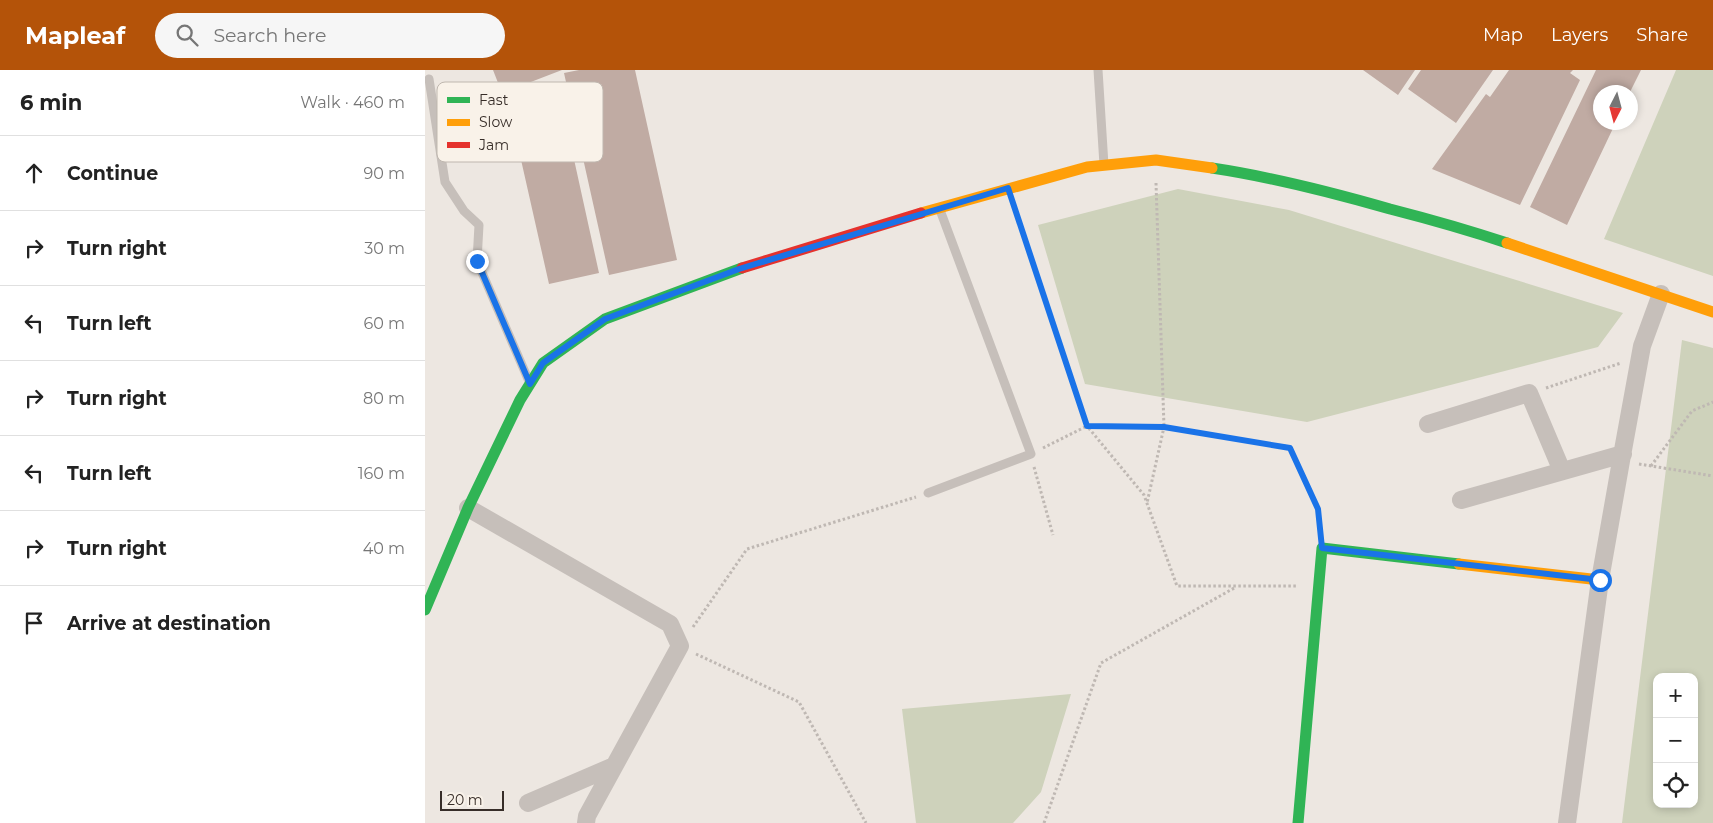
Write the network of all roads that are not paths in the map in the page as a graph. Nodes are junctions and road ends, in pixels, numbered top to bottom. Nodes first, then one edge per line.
1 (1098, 70) edge
2 (429, 79) dead end
3 (437, 130) edge
4 (442, 162) edge
5 (1104, 165) junction
6 (939, 208) junction
7 (1661, 294) junction
8 (1713, 312) edge
9 (530, 384) junction
10 (1428, 424) dead end
11 (1622, 457) junction
12 (1562, 471) junction
13 (928, 493) road end
14 (1461, 500) dead end
15 (468, 508) junction
16 (1600, 580) junction
17 (425, 610) edge
18 (614, 766) junction
19 (528, 803) dead end
20 (586, 823) edge
21 (1299, 823) edge
22 (1567, 823) edge

1 - 5 lane
2 - 3 lane
4 - 9 lane
5 - 6 street
5 - 7 street
6 - 9 street
6 - 13 lane
7 - 8 street
7 - 11 street
9 - 15 street
10 - 12 street
11 - 12 street
11 - 16 street
12 - 14 street
15 - 17 street
15 - 18 street
16 - 21 street
16 - 22 street
18 - 19 street
18 - 20 street

